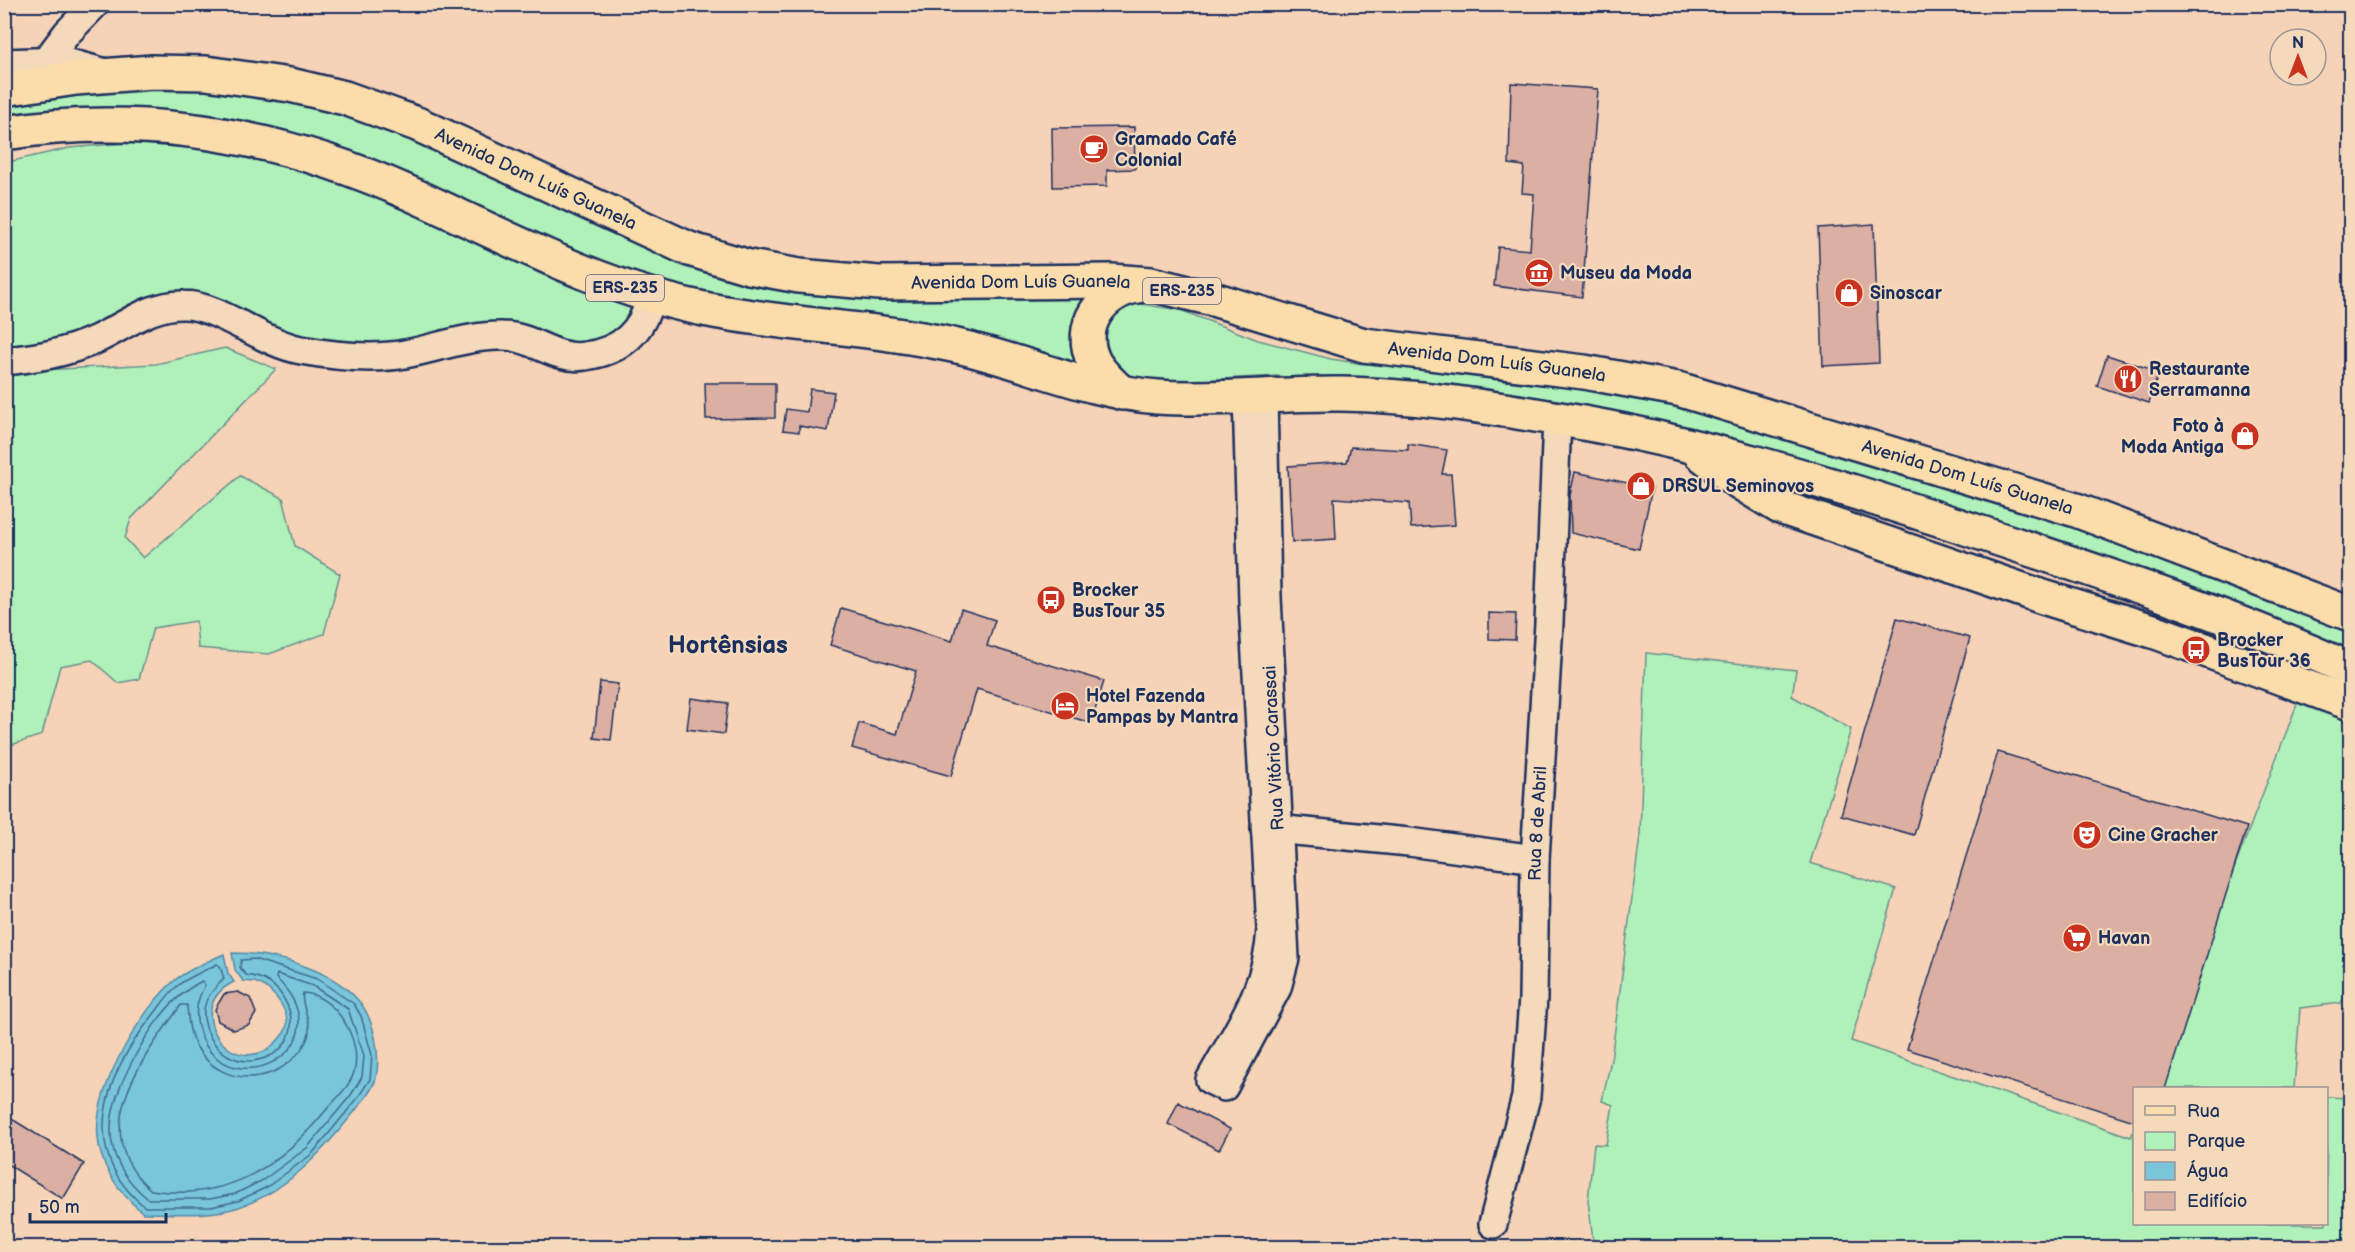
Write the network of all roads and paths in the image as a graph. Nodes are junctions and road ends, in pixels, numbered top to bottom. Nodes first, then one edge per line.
1 (95, 4) edge
2 (46, 61) junction
3 (4, 63) edge
4 (112, 75) junction
5 (4, 88) edge
6 (4, 134) edge
7 (1151, 284) junction
8 (651, 297) junction
9 (4, 361) edge
10 (1122, 393) junction
11 (1255, 395) junction
12 (1557, 418) junction
13 (1687, 443) junction
14 (2008, 542) junction
15 (2043, 597) junction
16 (2350, 614) edge
17 (2350, 669) edge
18 (2350, 703) edge
19 (1272, 828) junction
20 (1535, 859) junction
21 (1217, 1084) dead end
22 (1493, 1224) dead end

1 - 2 street
2 - 3 street
2 - 4 street
4 - 5 main road, Avenida Dom Luís Guanela / ERS-235
4 - 7 main road, Avenida Dom Luís Guanela / ERS-235
6 - 8 main road, ERS-235
7 - 10 main road
7 - 16 main road, Avenida Dom Luís Guanela / ERS-235
8 - 9 street
8 - 10 main road, ERS-235
10 - 11 main road, ERS-235
11 - 12 main road, ERS-235
11 - 19 street, Rua Vitório Carassai
12 - 13 main road, ERS-235
12 - 20 street, Rua 8 de Abril
13 - 14 main road, ERS-235
13 - 15 main road
14 - 15 main road
14 - 17 main road, ERS-235
15 - 18 main road
19 - 20 street
19 - 21 street, Rua Vitório Carassai
20 - 22 street, Rua 8 de Abril

